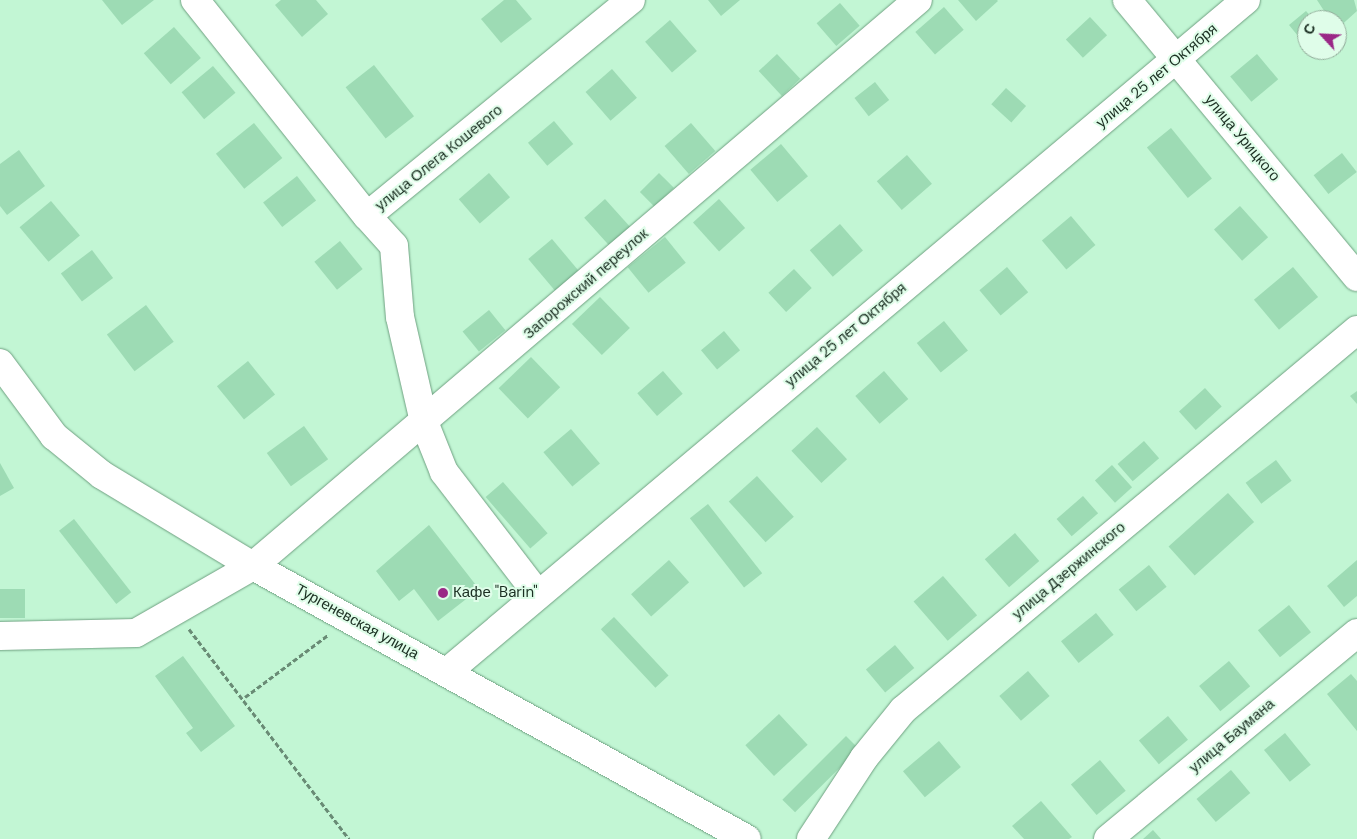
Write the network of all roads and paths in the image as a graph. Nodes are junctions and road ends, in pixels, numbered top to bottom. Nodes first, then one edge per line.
1 (195, 0) edge
2 (631, 0) edge
3 (918, 0) edge
4 (1127, 0) edge
5 (1246, 0) edge
6 (1178, 59) junction
7 (367, 216) junction
8 (1357, 277) edge
9 (1357, 330) edge
10 (0, 363) edge
11 (424, 422) junction
12 (253, 566) junction
13 (536, 592) junction
14 (174, 610) junction
15 (351, 618) junction
16 (1357, 633) edge
17 (0, 636) edge
18 (446, 672) junction
19 (245, 697) junction
20 (349, 839) edge
21 (747, 839) edge
22 (811, 839) edge
23 (1108, 839) edge

1 - 7 street, улица Олега Кошевого
2 - 7 street, улица Олега Кошевого
3 - 11 street, Запорожский переулок
4 - 6 street, улица Урицкого
5 - 6 street, улица 25 лет Октября
6 - 8 street, улица Урицкого
6 - 13 street, улица 25 лет Октября
7 - 11 street
9 - 22 street, улица Дзержинского
10 - 12 street, Тургеневская улица
11 - 12 street, Запорожский переулок
11 - 13 street
12 - 14 street, Запорожский переулок
12 - 15 street, Тургеневская улица
13 - 18 street, улица 25 лет Октября
14 - 17 street, Запорожский переулок
14 - 19 path
15 - 18 street, Тургеневская улица
15 - 19 path
16 - 23 street, улица Баумана
18 - 21 street, Тургеневская улица
19 - 20 path

